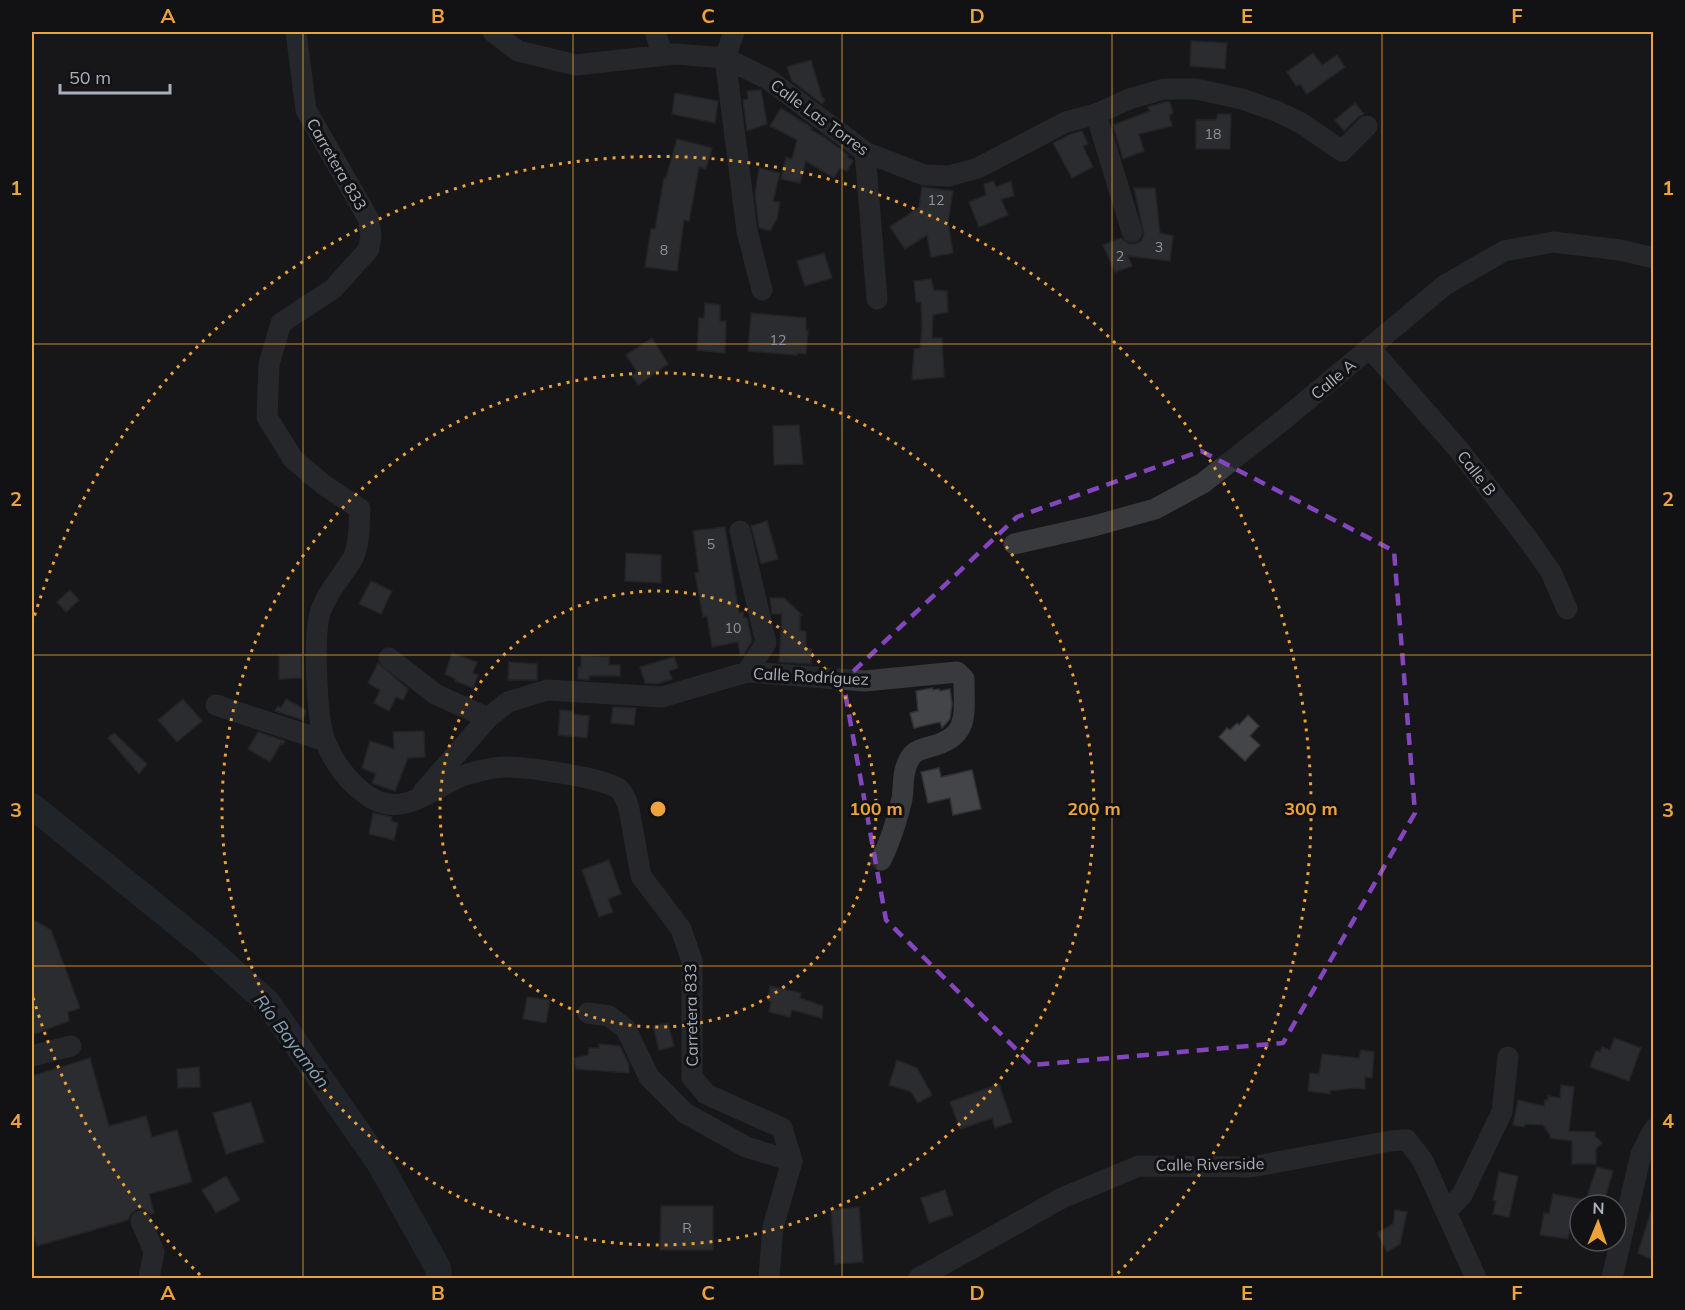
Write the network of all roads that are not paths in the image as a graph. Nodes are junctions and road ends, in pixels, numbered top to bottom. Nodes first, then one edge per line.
1 (296, 32) edge
2 (494, 32) edge
3 (655, 32) edge
4 (734, 32) edge
5 (663, 55) junction
6 (725, 58) junction
7 (1096, 114) junction
8 (1367, 126) dead end
9 (865, 152) junction
10 (1132, 232) dead end
11 (1653, 258) edge
12 (762, 290) dead end
13 (877, 299) dead end
14 (1370, 348) junction
15 (740, 531) dead end
16 (1014, 544) dead end
17 (1567, 609) dead end
18 (389, 658) dead end
19 (747, 672) junction
20 (216, 705) dead end
21 (488, 718) junction
22 (325, 741) junction
23 (414, 801) junction
24 (881, 860) dead end
25 (588, 1013) dead end
26 (71, 1046) dead end
27 (32, 1056) edge
28 (1508, 1057) dead end
29 (1653, 1129) edge
30 (792, 1161) junction
31 (1447, 1211) junction
32 (141, 1221) dead end
33 (149, 1278) edge
34 (769, 1278) edge
35 (919, 1278) edge
36 (1476, 1278) edge
37 (1612, 1278) edge

1 - 22 street, Carretera 833
2 - 5 street, Calle Las Torres
3 - 5 street
4 - 6 street
5 - 6 street, Calle Las Torres
6 - 9 street, Calle Las Torres
6 - 12 street
7 - 8 street, Calle Las Torres
7 - 9 street, Calle Las Torres
7 - 10 street
9 - 13 street
11 - 14 street, Calle A
14 - 16 street, Calle A
14 - 17 street, Calle B
15 - 19 street
18 - 21 street
19 - 21 street, Calle Rodríguez
19 - 24 street, Calle Rodríguez
20 - 22 street
21 - 23 street, Calle Rodríguez
22 - 23 street, Carretera 833
23 - 30 street, Carretera 833
25 - 30 street
26 - 27 street
28 - 31 street
29 - 37 street
30 - 34 street
31 - 35 street, Calle Riverside
31 - 36 street, Calle Riverside
32 - 33 street

